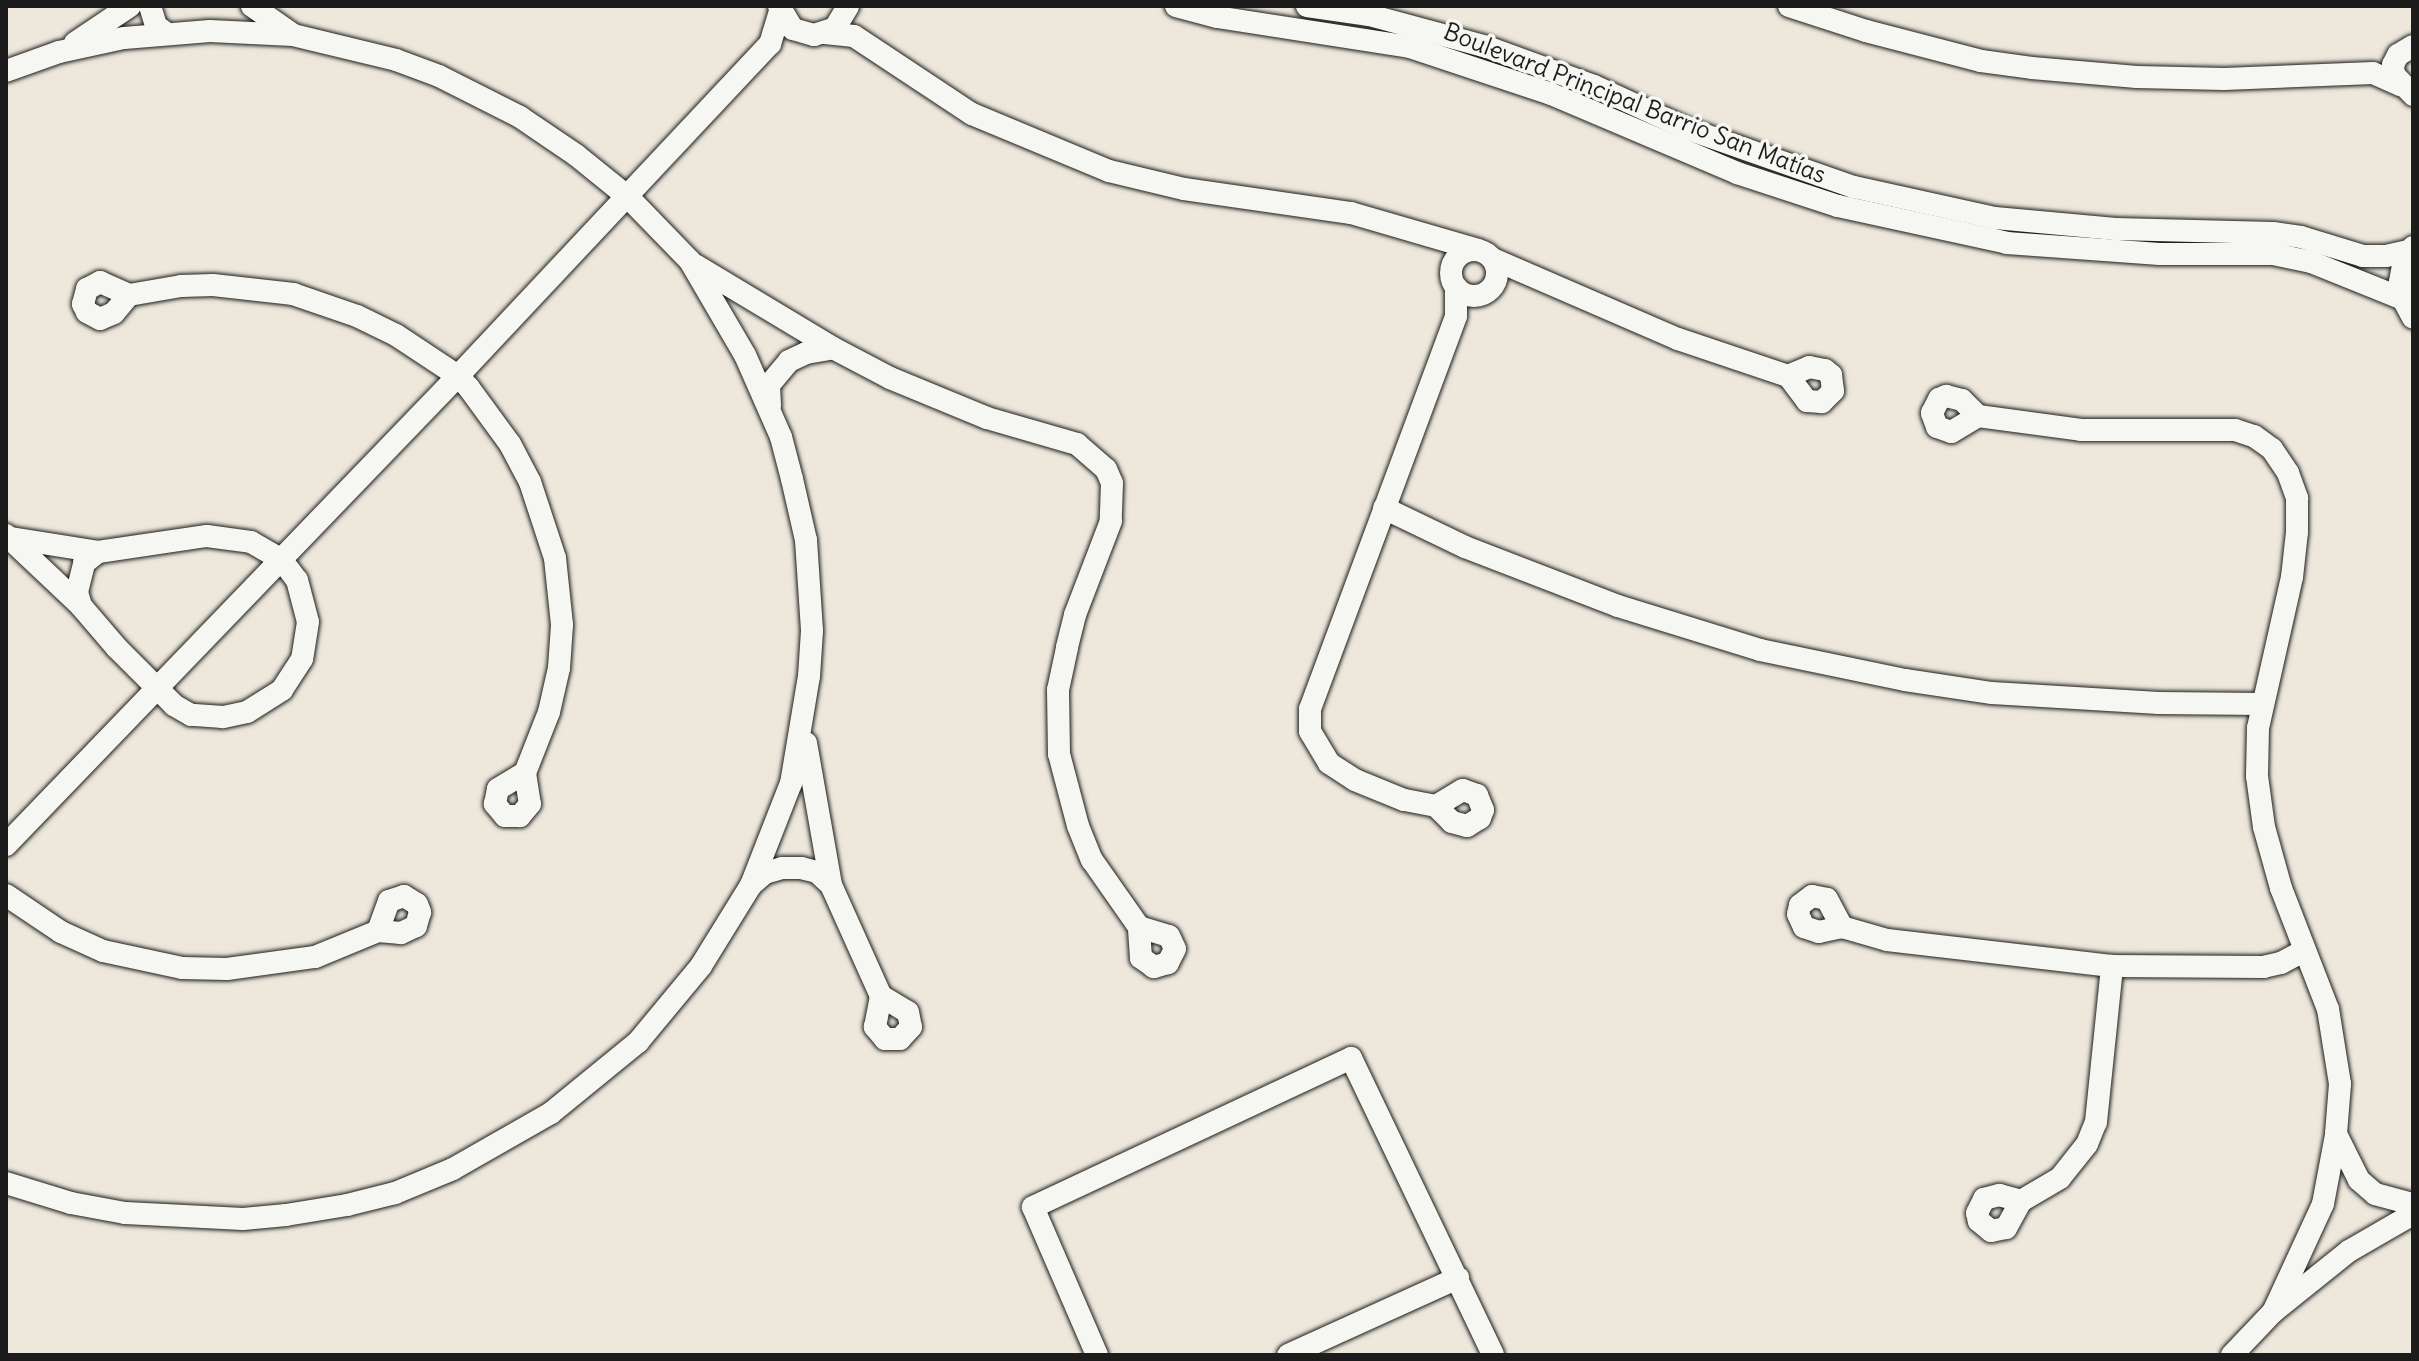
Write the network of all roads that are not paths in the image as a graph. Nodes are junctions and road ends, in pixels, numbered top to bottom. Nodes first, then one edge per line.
1 (130, 6) edge
2 (150, 6) edge
3 (252, 6) edge
4 (1176, 6) edge
5 (1307, 6) edge
6 (1789, 6) edge
7 (847, 8) edge
8 (780, 9) edge
9 (166, 33) junction
10 (814, 34) junction
11 (293, 35) junction
12 (854, 36) junction
13 (770, 44) junction
14 (2405, 50) edge
15 (59, 52) junction
16 (6, 71) edge
17 (2373, 73) junction
18 (2406, 90) edge
19 (628, 197) junction
20 (1419, 233) junction
21 (2412, 248) edge
22 (1485, 255) junction
23 (690, 261) junction
24 (1520, 274) junction
25 (1467, 286) junction
26 (129, 295) dead end
27 (2408, 308) edge
28 (833, 348) junction
29 (458, 376) junction
30 (1788, 376) dead end
31 (770, 406) junction
32 (1978, 416) dead end
33 (1384, 508) junction
34 (8, 536) edge
35 (98, 552) junction
36 (281, 559) junction
37 (81, 606) junction
38 (156, 689) junction
39 (2261, 704) junction
40 (804, 716) junction
41 (525, 773) dead end
42 (1436, 806) dead end
43 (6, 845) edge
44 (751, 885) junction
45 (831, 885) junction
46 (6, 895) edge
47 (1139, 927) dead end
48 (1842, 927) dead end
49 (378, 931) dead end
50 (2304, 951) junction
51 (2112, 966) junction
52 (881, 996) dead end
53 (2336, 1134) junction
54 (6, 1183) edge
55 (2021, 1201) dead end
56 (2413, 1204) edge
57 (2413, 1214) edge
58 (1458, 1278) junction
59 (2273, 1312) junction
60 (1097, 1355) edge
61 (1288, 1355) edge
62 (1493, 1355) edge
63 (2232, 1355) edge

1 - 15 street
2 - 9 street
3 - 11 street
4 - 27 street, Boulevard Principal Barrio San Matías
5 - 21 street, Boulevard Principal Barrio San Matías
6 - 17 street
7 - 10 street
7 - 12 street
8 - 10 street
8 - 13 street
9 - 11 street
9 - 15 street
10 - 12 street
10 - 13 street
11 - 19 street
12 - 20 street
13 - 19 street
14 - 17 street
14 - 18 street
15 - 16 street
17 - 18 street
19 - 23 street
19 - 29 street
20 - 22 street
20 - 25 street
21 - 27 street
22 - 24 street
22 - 25 street
22 - 25 street
23 - 28 street
23 - 31 street
24 - 25 street
24 - 30 street
25 - 33 street
26 - 29 street
28 - 31 street
28 - 47 street
29 - 36 street
29 - 41 street
31 - 40 street
32 - 39 street
33 - 39 street
33 - 42 street
34 - 35 street
34 - 37 street
35 - 36 street
35 - 37 street
36 - 38 street
36 - 38 street
37 - 38 street
38 - 43 street
39 - 50 street
40 - 44 street
40 - 45 street
44 - 45 street
44 - 54 street
45 - 52 street
46 - 49 street
48 - 51 street
50 - 51 street
50 - 53 street
51 - 55 street
53 - 56 street
53 - 59 street
57 - 59 street
58 - 60 street
58 - 61 street
58 - 62 street
59 - 63 street

